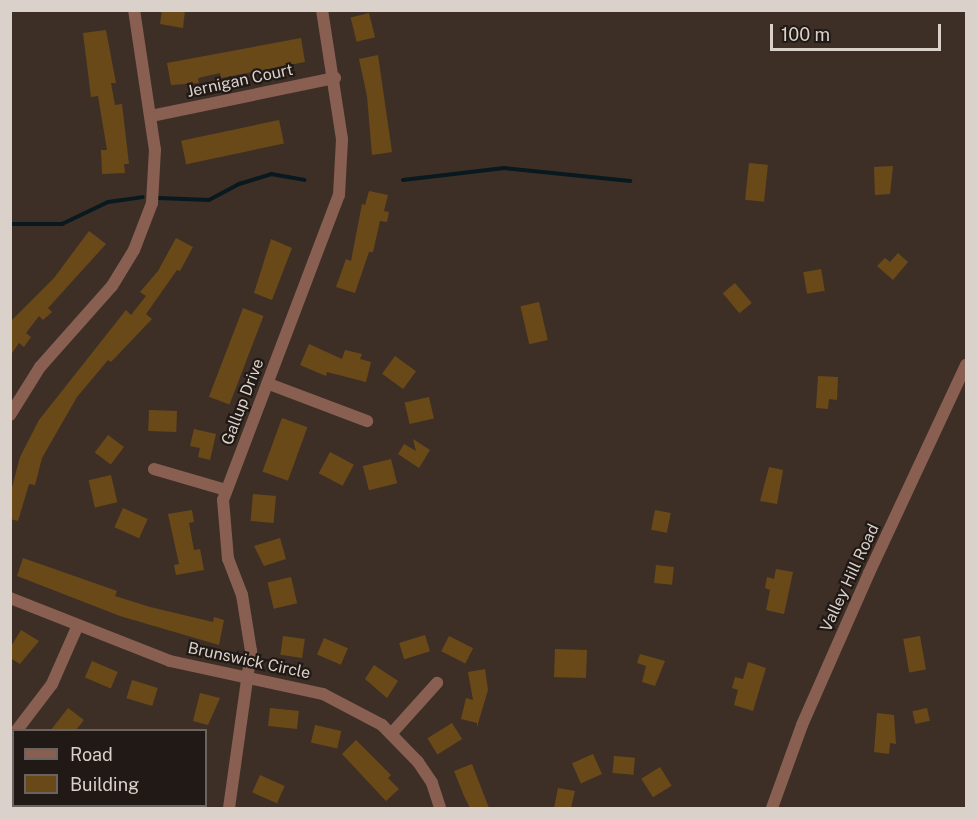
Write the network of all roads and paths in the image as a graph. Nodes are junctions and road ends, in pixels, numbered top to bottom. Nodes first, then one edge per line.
1 (134, 10) edge
2 (322, 10) edge
3 (336, 78) junction
4 (151, 116) junction
5 (966, 365) edge
6 (269, 384) junction
7 (10, 415) edge
8 (367, 421) dead end
9 (154, 469) dead end
10 (226, 490) junction
11 (10, 598) edge
12 (78, 625) junction
13 (250, 678) junction
14 (437, 683) dead end
15 (18, 729) edge
16 (391, 734) junction
17 (229, 808) edge
18 (440, 808) edge
19 (772, 808) edge

1 - 4 street
2 - 3 street, Gallup Drive
3 - 4 street, Jernigan Court
3 - 6 street, Gallup Drive
4 - 7 street
5 - 19 street, Valley Hill Road
6 - 8 street
6 - 10 street, Gallup Drive
9 - 10 street
10 - 13 street, Gallup Drive
11 - 12 street, Brunswick Circle
12 - 13 street, Brunswick Circle
12 - 15 street
13 - 16 street, Brunswick Circle
13 - 17 street, Gallup Drive
14 - 16 street
16 - 18 street, Brunswick Circle

